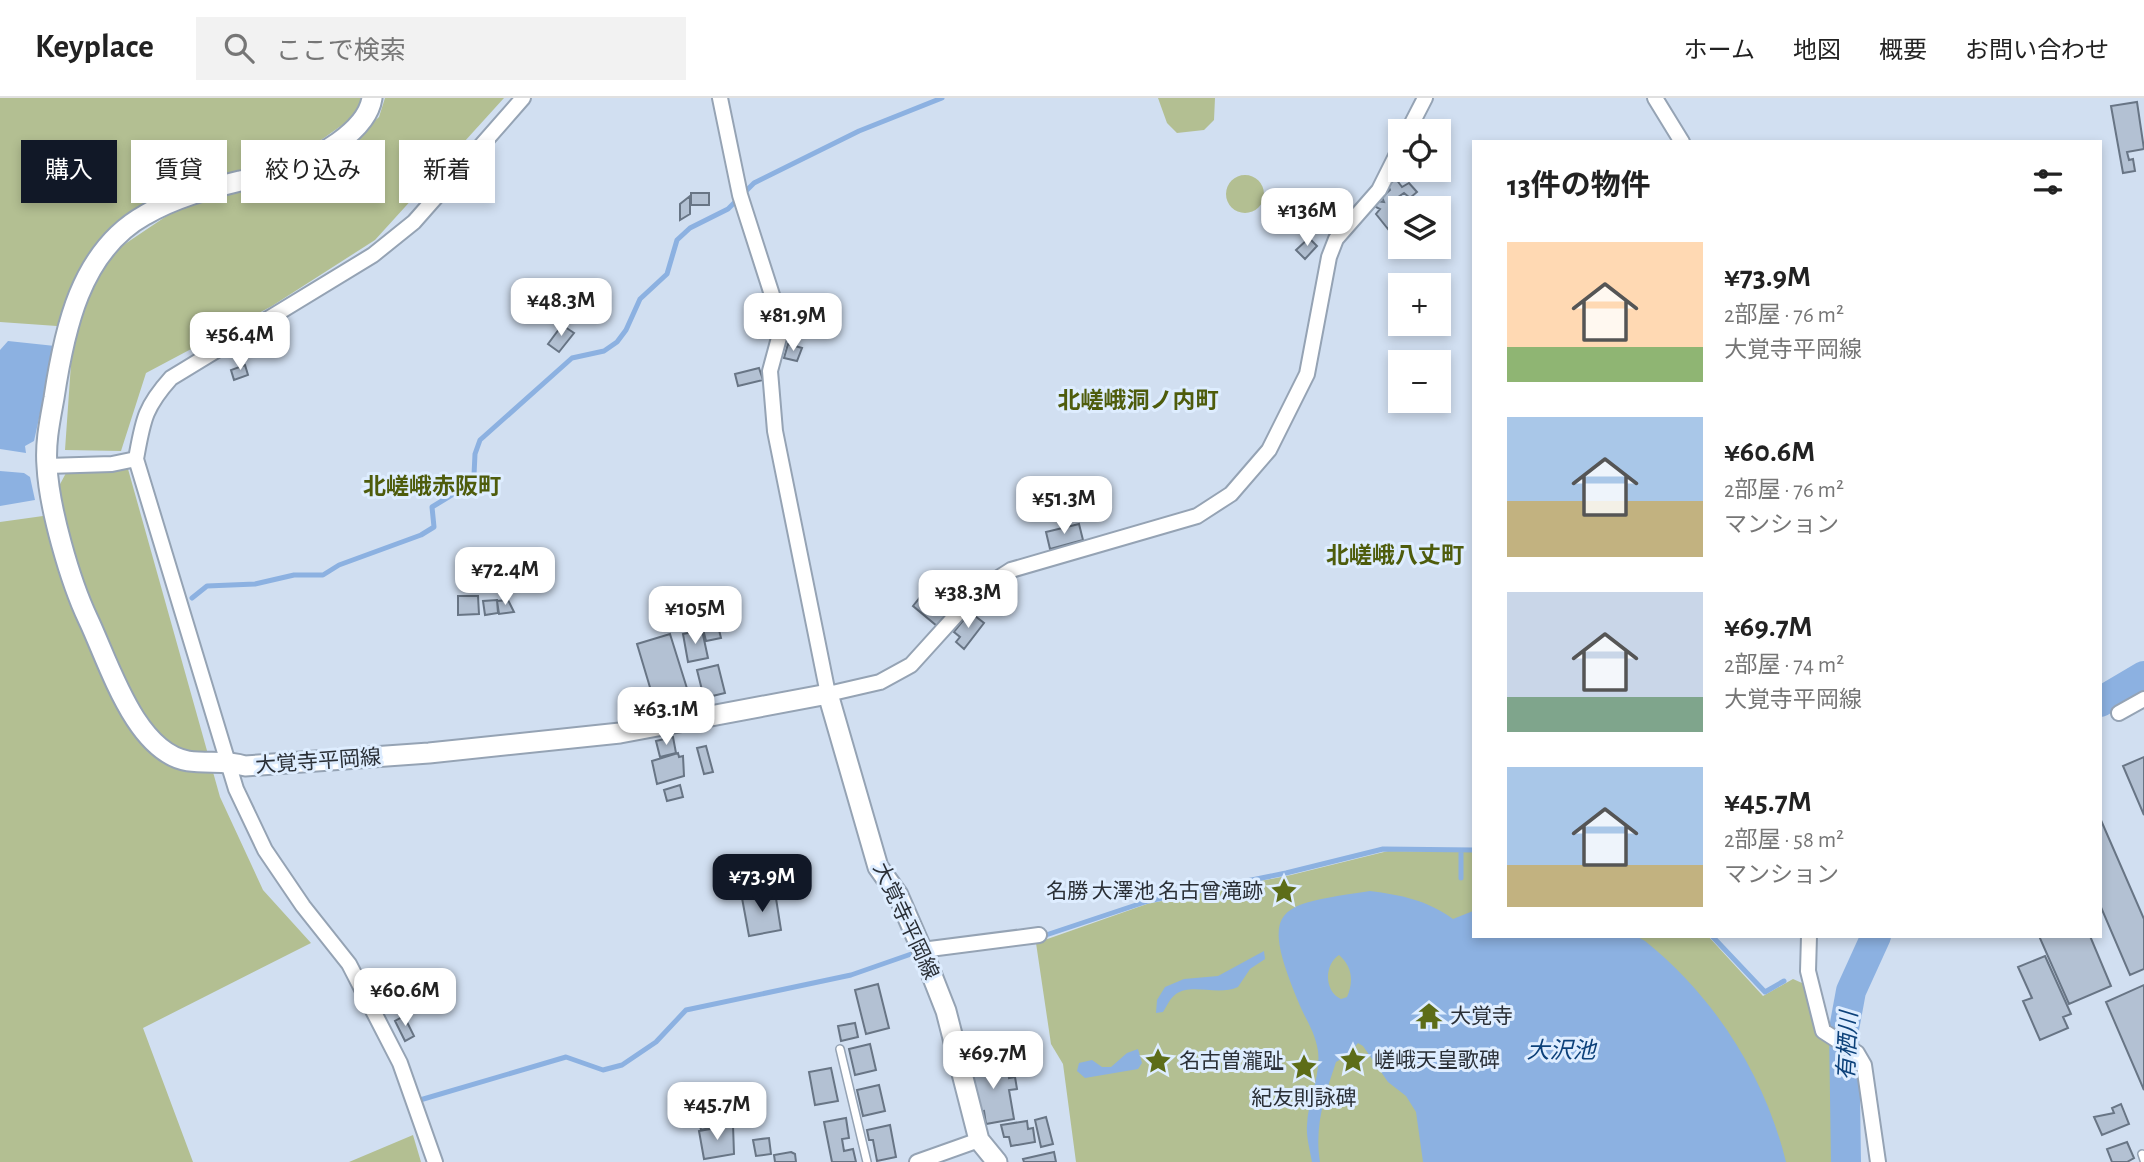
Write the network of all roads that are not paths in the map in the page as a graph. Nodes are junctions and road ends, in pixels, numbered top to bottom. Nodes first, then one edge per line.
1 (372, 98) edge
2 (523, 98) edge
3 (720, 98) edge
4 (1425, 98) edge
5 (1654, 98) edge
6 (1414, 119) edge
7 (1681, 140) edge
8 (1388, 172) edge
9 (136, 459) junction
10 (47, 466) junction
11 (828, 694) junction
12 (2144, 699) edge
13 (2119, 713) dead end
14 (227, 761) junction
15 (1039, 935) dead end
16 (1809, 938) edge
17 (922, 950) junction
18 (840, 1049) dead end
19 (979, 1140) junction
20 (435, 1162) edge
21 (867, 1162) edge
22 (917, 1162) edge
23 (997, 1162) edge
24 (1878, 1162) edge

1 - 10 main road, 大覚寺平岡線
2 - 9 street
3 - 11 street
4 - 6 street
5 - 7 street
8 - 11 street
9 - 10 street
9 - 14 street
10 - 14 main road, 大覚寺平岡線
11 - 14 main road, 大覚寺平岡線
11 - 17 main road, 大覚寺平岡線
12 - 13 street
14 - 20 street
15 - 17 street
16 - 24 street
17 - 19 main road, 大覚寺平岡線
18 - 21 lane
19 - 22 street
19 - 23 main road, 大覚寺平岡線

